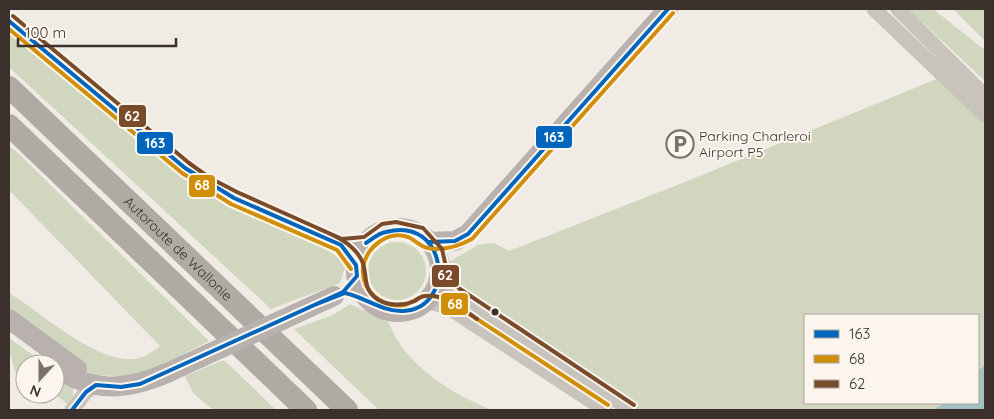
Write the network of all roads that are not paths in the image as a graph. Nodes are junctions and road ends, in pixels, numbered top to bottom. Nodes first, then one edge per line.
1 (668, 9) edge
2 (874, 9) edge
3 (898, 9) edge
4 (9, 21) edge
5 (9, 87) edge
6 (985, 96) edge
7 (985, 116) edge
8 (9, 125) edge
9 (455, 241) junction
10 (429, 242) junction
11 (366, 243) junction
12 (341, 245) junction
13 (356, 270) junction
14 (439, 274) junction
15 (339, 294) junction
16 (367, 298) junction
17 (426, 302) junction
18 (9, 319) edge
19 (9, 334) edge
20 (38, 354) edge
21 (308, 371) junction
22 (65, 373) edge
23 (96, 385) junction
24 (301, 407) edge
25 (72, 410) edge
26 (347, 410) edge
27 (361, 410) edge
28 (605, 410) edge
29 (630, 410) edge

1 - 9 main road
2 - 7 street
3 - 6 street
4 - 12 street
5 - 21 highway, Autoroute de Wallonie
8 - 24 highway, Autoroute de Wallonie
9 - 10 main road
9 - 14 main road
10 - 11 main road
10 - 14 main road
11 - 12 street
11 - 13 main road
12 - 13 street
13 - 15 main road
13 - 16 main road
14 - 17 main road
14 - 29 street
15 - 16 main road
15 - 23 main road, bridge
16 - 17 main road
17 - 28 street
18 - 23 main road
19 - 20 main road
21 - 26 highway, Autoroute de Wallonie
21 - 27 highway
22 - 23 main road
23 - 25 street

